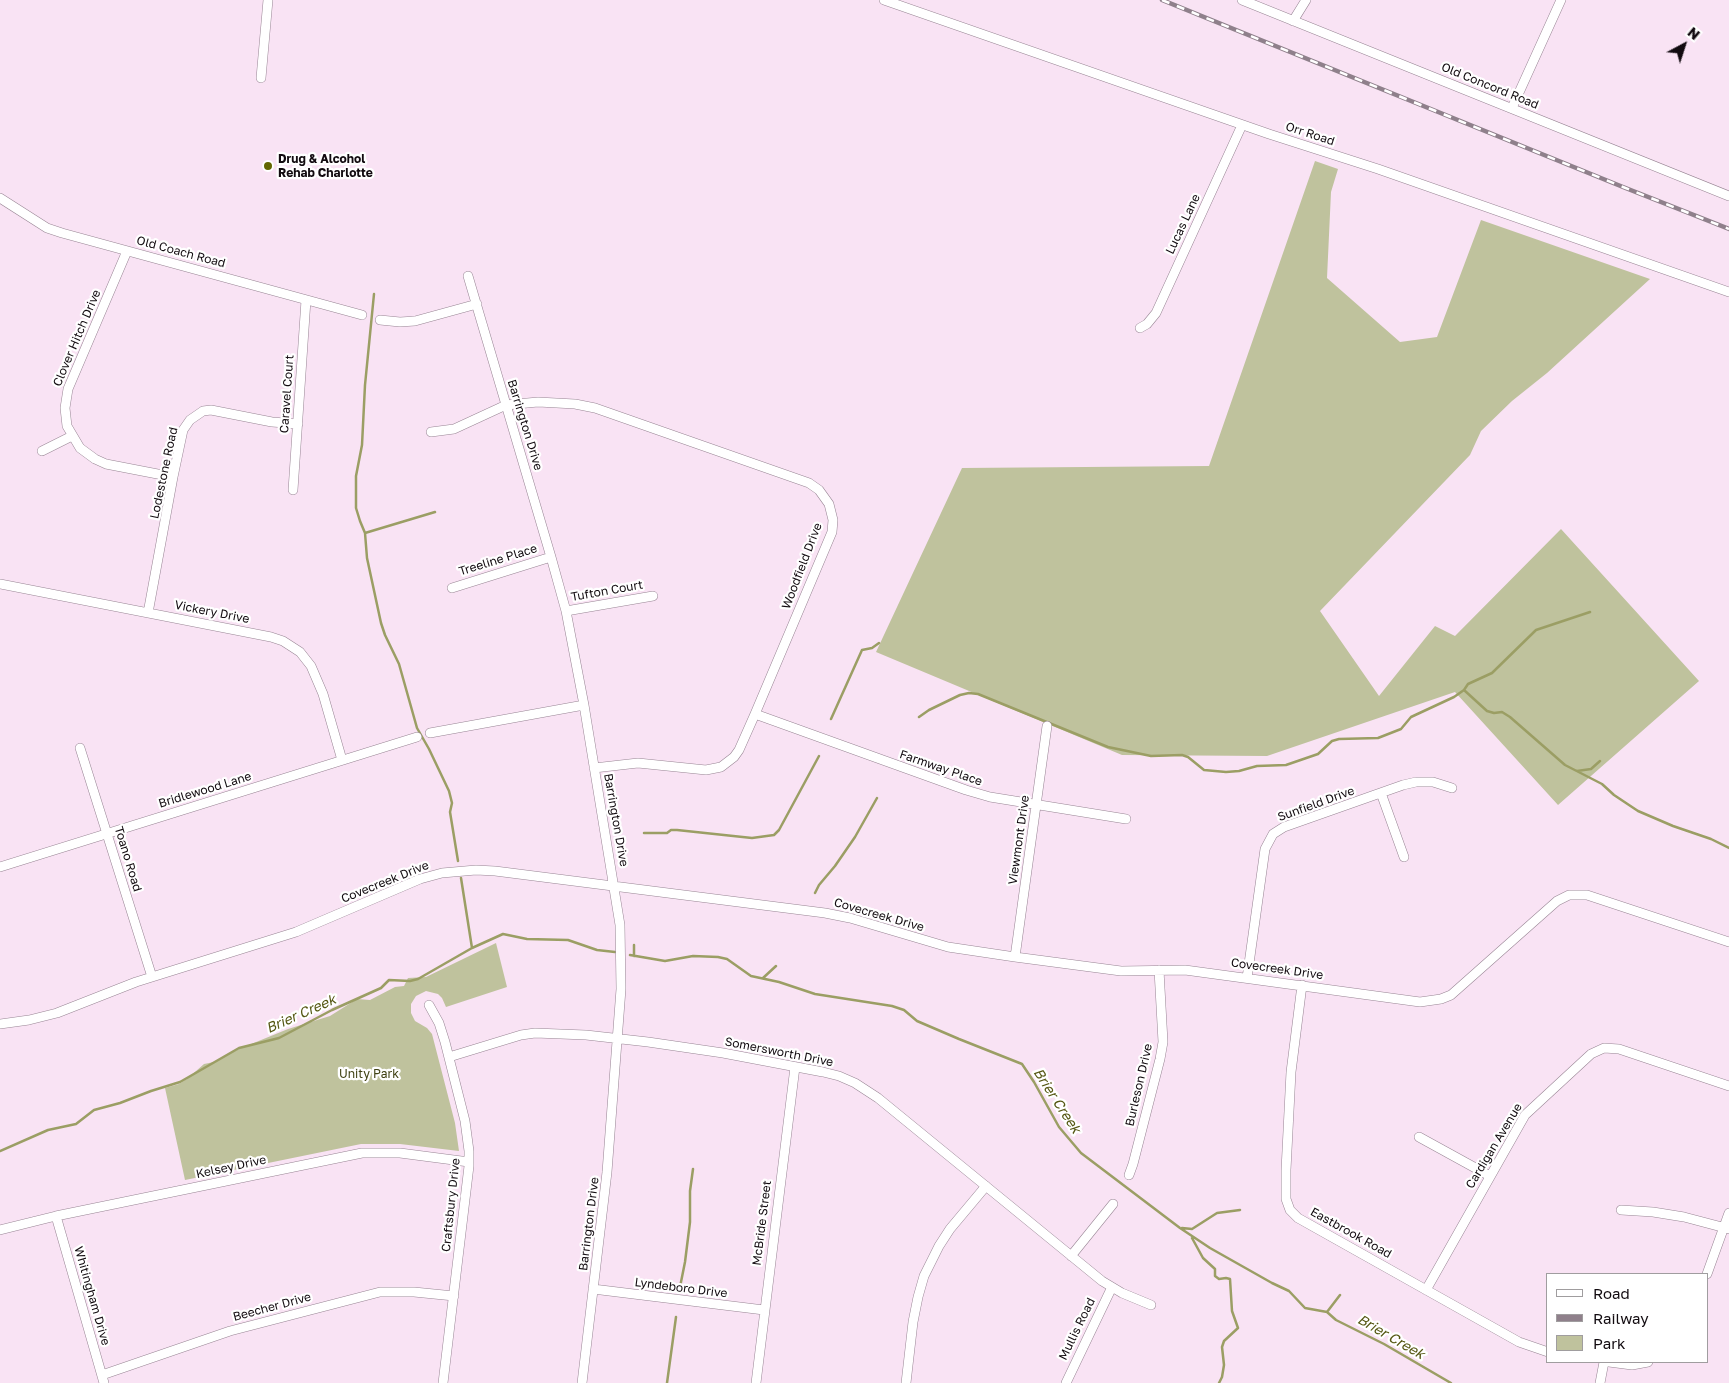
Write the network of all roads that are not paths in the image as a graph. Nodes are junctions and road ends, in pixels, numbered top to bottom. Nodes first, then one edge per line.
1 (268, 0) edge
2 (884, 0) edge
3 (1242, 0) edge
4 (1306, 0) edge
5 (1561, 0) edge
6 (1293, 21) junction
7 (261, 78) dead end
8 (1512, 108) junction
9 (1242, 125) junction
10 (1729, 196) edge
11 (0, 198) edge
12 (127, 251) junction
13 (468, 276) dead end
14 (1729, 292) edge
15 (306, 300) junction
16 (477, 304) junction
17 (362, 315) dead end
18 (380, 320) dead end
19 (1140, 328) dead end
20 (506, 405) junction
21 (298, 424) junction
22 (431, 432) dead end
23 (72, 436) junction
24 (42, 451) dead end
25 (173, 477) junction
26 (292, 490) dead end
27 (552, 557) junction
28 (0, 584) edge
29 (452, 588) dead end
30 (653, 596) dead end
31 (566, 611) junction
32 (148, 613) junction
33 (584, 705) junction
34 (755, 714) junction
35 (1047, 726) dead end
36 (430, 733) dead end
37 (417, 737) dead end
38 (80, 748) dead end
39 (342, 760) junction
40 (594, 768) junction
41 (1452, 788) dead end
42 (1381, 793) junction
43 (1036, 805) junction
44 (1126, 819) dead end
45 (107, 833) junction
46 (1404, 857) dead end
47 (0, 867) edge
48 (614, 886) junction
49 (1729, 942) edge
50 (1015, 957) junction
51 (1159, 970) junction
52 (152, 977) junction
53 (1247, 978) junction
54 (1302, 985) junction
55 (429, 1005) dead end
56 (0, 1024) edge
57 (618, 1039) junction
58 (449, 1057) junction
59 (795, 1067) junction
60 (1729, 1086) edge
61 (1419, 1137) dead end
62 (469, 1162) junction
63 (1129, 1175) dead end
64 (1490, 1176) junction
65 (986, 1186) junction
66 (1113, 1204) dead end
67 (1621, 1210) dead end
68 (1729, 1213) edge
69 (56, 1216) junction
70 (1726, 1229) edge
71 (0, 1230) edge
72 (1071, 1256) junction
73 (1707, 1273) edge
74 (1112, 1287) junction
75 (594, 1290) junction
76 (1426, 1290) junction
77 (454, 1296) junction
78 (1151, 1305) dead end
79 (764, 1310) junction
80 (1546, 1351) edge
81 (1604, 1363) edge
82 (1617, 1363) edge
83 (1643, 1363) edge
84 (103, 1379) edge
85 (443, 1383) edge
86 (582, 1383) edge
87 (756, 1383) edge
88 (906, 1383) edge
89 (1066, 1383) edge
90 (1600, 1383) edge

1 - 7 street
2 - 9 street, Orr Road
3 - 6 street, Old Concord Road
4 - 6 street
5 - 8 street
6 - 8 street, Old Concord Road
8 - 10 street, Old Concord Road
9 - 14 street, Orr Road
9 - 19 street, Lucas Lane
11 - 12 street, Old Coach Road
12 - 15 street, Old Coach Road
12 - 23 street, Clover Hitch Drive
13 - 16 street, Barrington Drive
15 - 17 street, Old Coach Road
15 - 21 street, Caravel Court
16 - 18 street
16 - 20 street, Barrington Drive
20 - 22 street, Woodfield Drive
20 - 27 street, Barrington Drive
20 - 34 street, Woodfield Drive
21 - 25 street, Lodestone Road
21 - 26 street, Caravel Court
23 - 24 street
23 - 25 street, Clover Hitch Drive
25 - 32 street, Lodestone Road
27 - 29 street, Treeline Place
27 - 31 street, Barrington Drive
28 - 32 street, Vickery Drive
30 - 31 street, Tufton Court
31 - 33 street, Barrington Drive
32 - 39 street, Vickery Drive
33 - 36 street
33 - 40 street, Barrington Drive
34 - 40 street, Woodfield Drive
34 - 43 street, Farmway Place
35 - 43 street, Viewmont Drive
37 - 39 street, Bridlewood Lane
38 - 45 street, Toano Road
39 - 45 street, Bridlewood Lane
40 - 48 street, Barrington Drive
41 - 42 street, Sunfield Drive
42 - 46 street
42 - 53 street, Sunfield Drive
43 - 44 street, Farmway Place
43 - 50 street, Viewmont Drive
45 - 47 street, Bridlewood Lane
45 - 52 street, Toano Road
48 - 50 street, Covecreek Drive
48 - 52 street, Covecreek Drive
48 - 57 street, Barrington Drive
49 - 54 street, Covecreek Drive
50 - 51 street, Covecreek Drive
51 - 53 street, Covecreek Drive
51 - 63 street, Burleson Drive
52 - 56 street, Covecreek Drive
53 - 54 street, Covecreek Drive
54 - 76 street, Eastbrook Road
55 - 58 street, Craftsbury Drive
57 - 58 street, Somersworth Drive
57 - 59 street, Somersworth Drive
57 - 75 street, Barrington Drive
58 - 62 street, Craftsbury Drive
59 - 65 street, Somersworth Drive
59 - 79 street, McBride Street
60 - 64 street, Cardigan Avenue
61 - 64 street
62 - 69 street, Kelsey Drive
62 - 77 street, Craftsbury Drive
64 - 76 street, Cardigan Avenue
65 - 72 street, Somersworth Drive
65 - 88 street
66 - 72 street
67 - 70 street
68 - 70 street
69 - 71 street, Kelsey Drive
69 - 84 street, Whitingham Drive
70 - 73 street
72 - 74 street, Somersworth Drive
74 - 78 street, Somersworth Drive
74 - 89 street, Mullis Road
75 - 79 street, Lyndeboro Drive
75 - 86 street, Barrington Drive
76 - 80 street, Eastbrook Road
77 - 84 street, Beecher Drive
77 - 85 street, Craftsbury Drive
79 - 87 street, McBride Street
81 - 90 street
82 - 83 street

